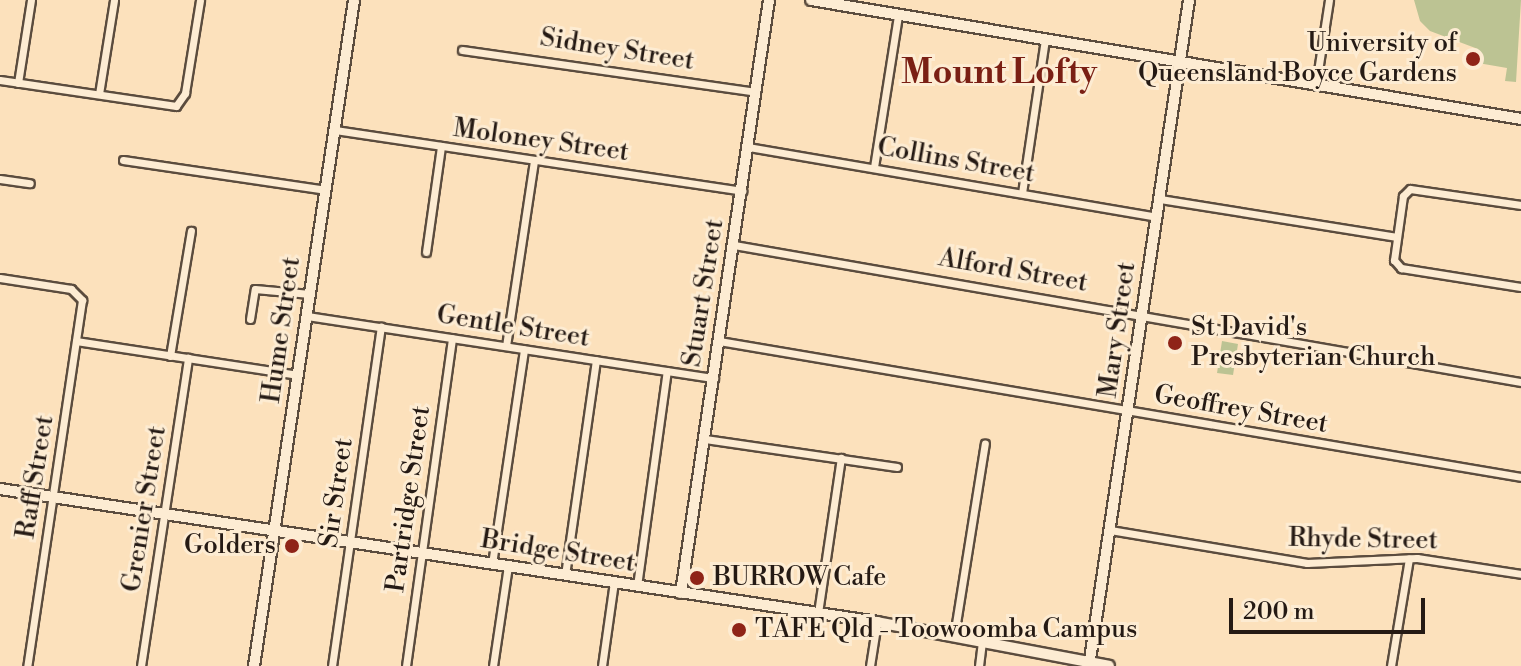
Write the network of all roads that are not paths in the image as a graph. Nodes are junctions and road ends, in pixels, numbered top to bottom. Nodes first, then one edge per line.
1 (31, 0) edge
2 (114, 0) edge
3 (200, 0) edge
4 (354, 0) edge
5 (770, 0) edge
6 (811, 0) edge
7 (1189, 0) edge
8 (1329, 0) edge
9 (898, 15) junction
10 (1045, 40) junction
11 (473, 41) dead end
12 (462, 50) dead end
13 (471, 51) junction
14 (1180, 63) junction
15 (0, 80) edge
16 (18, 83) junction
17 (1316, 84) junction
18 (756, 92) junction
19 (99, 94) junction
20 (1521, 119) edge
21 (335, 130) junction
22 (441, 146) junction
23 (748, 147) junction
24 (123, 160) dead end
25 (534, 160) junction
26 (874, 167) junction
27 (0, 179) edge
28 (30, 183) dead end
29 (325, 190) junction
30 (742, 191) junction
31 (1022, 193) junction
32 (1160, 199) junction
33 (1521, 205) edge
34 (1157, 217) junction
35 (191, 231) dead end
36 (1397, 237) junction
37 (734, 245) junction
38 (426, 252) dead end
39 (0, 278) edge
40 (1521, 287) edge
41 (310, 294) junction
42 (307, 316) junction
43 (1142, 316) junction
44 (250, 319) dead end
45 (381, 327) junction
46 (452, 338) junction
47 (76, 341) junction
48 (719, 341) junction
49 (506, 346) junction
50 (524, 349) junction
51 (170, 356) junction
52 (188, 358) junction
53 (596, 360) junction
54 (667, 371) junction
55 (298, 375) junction
56 (714, 378) junction
57 (1521, 382) edge
58 (1128, 411) junction
59 (705, 439) junction
60 (985, 443) dead end
61 (841, 458) junction
62 (897, 467) dead end
63 (1521, 477) edge
64 (0, 489) edge
65 (53, 498) junction
66 (165, 515) junction
67 (1110, 530) junction
68 (275, 531) junction
69 (350, 542) junction
70 (422, 553) junction
71 (1409, 559) junction
72 (492, 564) junction
73 (508, 566) junction
74 (1521, 574) edge
75 (565, 575) junction
76 (614, 582) junction
77 (637, 586) junction
78 (681, 593) junction
79 (818, 613) junction
80 (877, 622) junction
81 (954, 636) junction
82 (982, 642) junction
83 (1089, 664) edge
84 (27, 666) edge
85 (141, 666) edge
86 (254, 666) edge
87 (332, 666) edge
88 (406, 666) edge
89 (493, 666) edge
90 (602, 666) edge
91 (870, 666) edge
92 (979, 666) edge
93 (1109, 666) edge
94 (1391, 666) edge

1 - 16 street
2 - 19 street
3 - 19 street
4 - 21 street, Hume Street
5 - 18 street, Stuart Street
6 - 9 street
7 - 14 street, Mary Street
8 - 17 street
9 - 10 street
9 - 26 street
10 - 14 street
10 - 31 street
11 - 13 street
12 - 13 street, Sidney Street
13 - 18 street, Sidney Street
14 - 17 street
14 - 32 street, Mary Street
15 - 16 street
16 - 19 street
17 - 20 street
18 - 23 street, Stuart Street
21 - 22 street, Moloney Street
21 - 29 street, Hume Street
22 - 25 street, Moloney Street
22 - 38 street
23 - 26 street, Collins Street
23 - 30 street, Stuart Street
24 - 29 street
25 - 30 street, Moloney Street
25 - 49 street
26 - 31 street, Collins Street
27 - 28 street
29 - 41 street, Hume Street
30 - 37 street, Stuart Street
31 - 34 street, Collins Street
32 - 34 street, Mary Street
32 - 36 street
33 - 36 street
34 - 43 street, Mary Street
35 - 51 street
36 - 40 street
37 - 43 street, Alford Street
37 - 48 street, Stuart Street
39 - 47 street, Raff Street
41 - 42 street, Hume Street
41 - 44 street
42 - 45 street, Gentle Street
42 - 55 street, Hume Street
43 - 57 street, Alford Street
43 - 58 street, Mary Street
45 - 46 street, Gentle Street
45 - 69 street, Sir Street
46 - 49 street, Gentle Street
46 - 70 street, Partridge Street
47 - 51 street
47 - 65 street, Raff Street
48 - 56 street, Stuart Street
48 - 58 street, Geoffrey Street
49 - 50 street, Gentle Street
50 - 53 street, Gentle Street
50 - 72 street
51 - 52 street
52 - 55 street
52 - 66 street, Grenier Street
53 - 54 street, Gentle Street
53 - 75 street
54 - 56 street, Gentle Street
54 - 77 street
55 - 68 street, Hume Street
56 - 59 street, Stuart Street
58 - 63 street, Geoffrey Street
58 - 67 street, Mary Street
59 - 61 street
59 - 78 street, Stuart Street
60 - 81 street
61 - 62 street
61 - 79 street
64 - 65 street, Bridge Street
65 - 66 street, Bridge Street
65 - 84 street, Raff Street
66 - 68 street, Bridge Street
66 - 85 street, Grenier Street
67 - 71 street, Rhyde Street
67 - 83 street, Mary Street
68 - 69 street, Bridge Street
68 - 86 street, Hume Street
69 - 70 street, Bridge Street
69 - 87 street, Sir Street
70 - 72 street, Bridge Street
70 - 88 street, Partridge Street
71 - 74 street, Rhyde Street
71 - 94 street
72 - 73 street, Bridge Street
73 - 75 street, Bridge Street
73 - 89 street
75 - 76 street, Bridge Street
76 - 77 street, Bridge Street
76 - 90 street
77 - 78 street, Bridge Street
78 - 79 street, Bridge Street
79 - 80 street, Bridge Street
80 - 81 street, Bridge Street
80 - 91 street
81 - 82 street, Bridge Street
82 - 83 street, Bridge Street
82 - 92 street
83 - 93 street, Bridge Street

